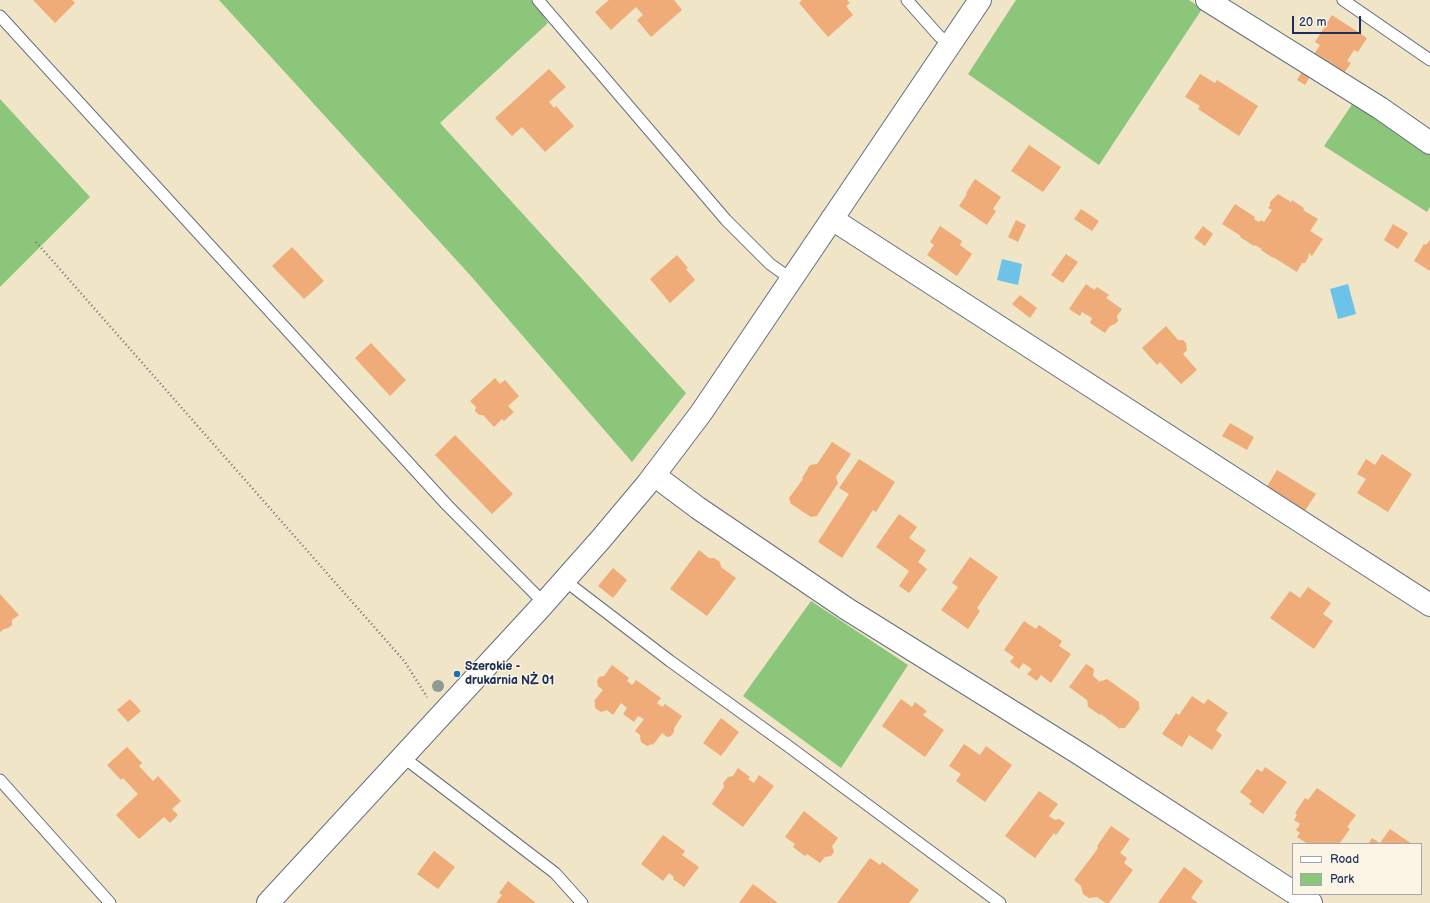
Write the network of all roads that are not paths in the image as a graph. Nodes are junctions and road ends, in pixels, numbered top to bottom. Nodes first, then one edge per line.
1 (538, 0) edge
2 (907, 0) edge
3 (980, 0) edge
4 (1207, 0) edge
5 (1343, 0) edge
6 (0, 16) edge
7 (950, 44) junction
8 (1430, 60) edge
9 (1430, 143) edge
10 (832, 219) junction
11 (791, 279) junction
12 (654, 475) junction
13 (564, 580) junction
14 (544, 603) junction
15 (1430, 605) edge
16 (403, 757) junction
17 (0, 780) edge
18 (1292, 891) edge
19 (1298, 895) edge
20 (110, 903) edge
21 (268, 903) edge
22 (582, 903) edge
23 (1000, 903) edge
24 (1311, 903) edge

1 - 11 lane
2 - 7 lane
3 - 7 street
4 - 9 street
5 - 8 lane
6 - 14 lane
7 - 10 street
10 - 11 street
10 - 15 street
11 - 12 street
12 - 13 street
12 - 18 street
13 - 14 street
13 - 23 lane
14 - 16 street
16 - 21 street
16 - 22 lane
17 - 20 lane
19 - 24 street

